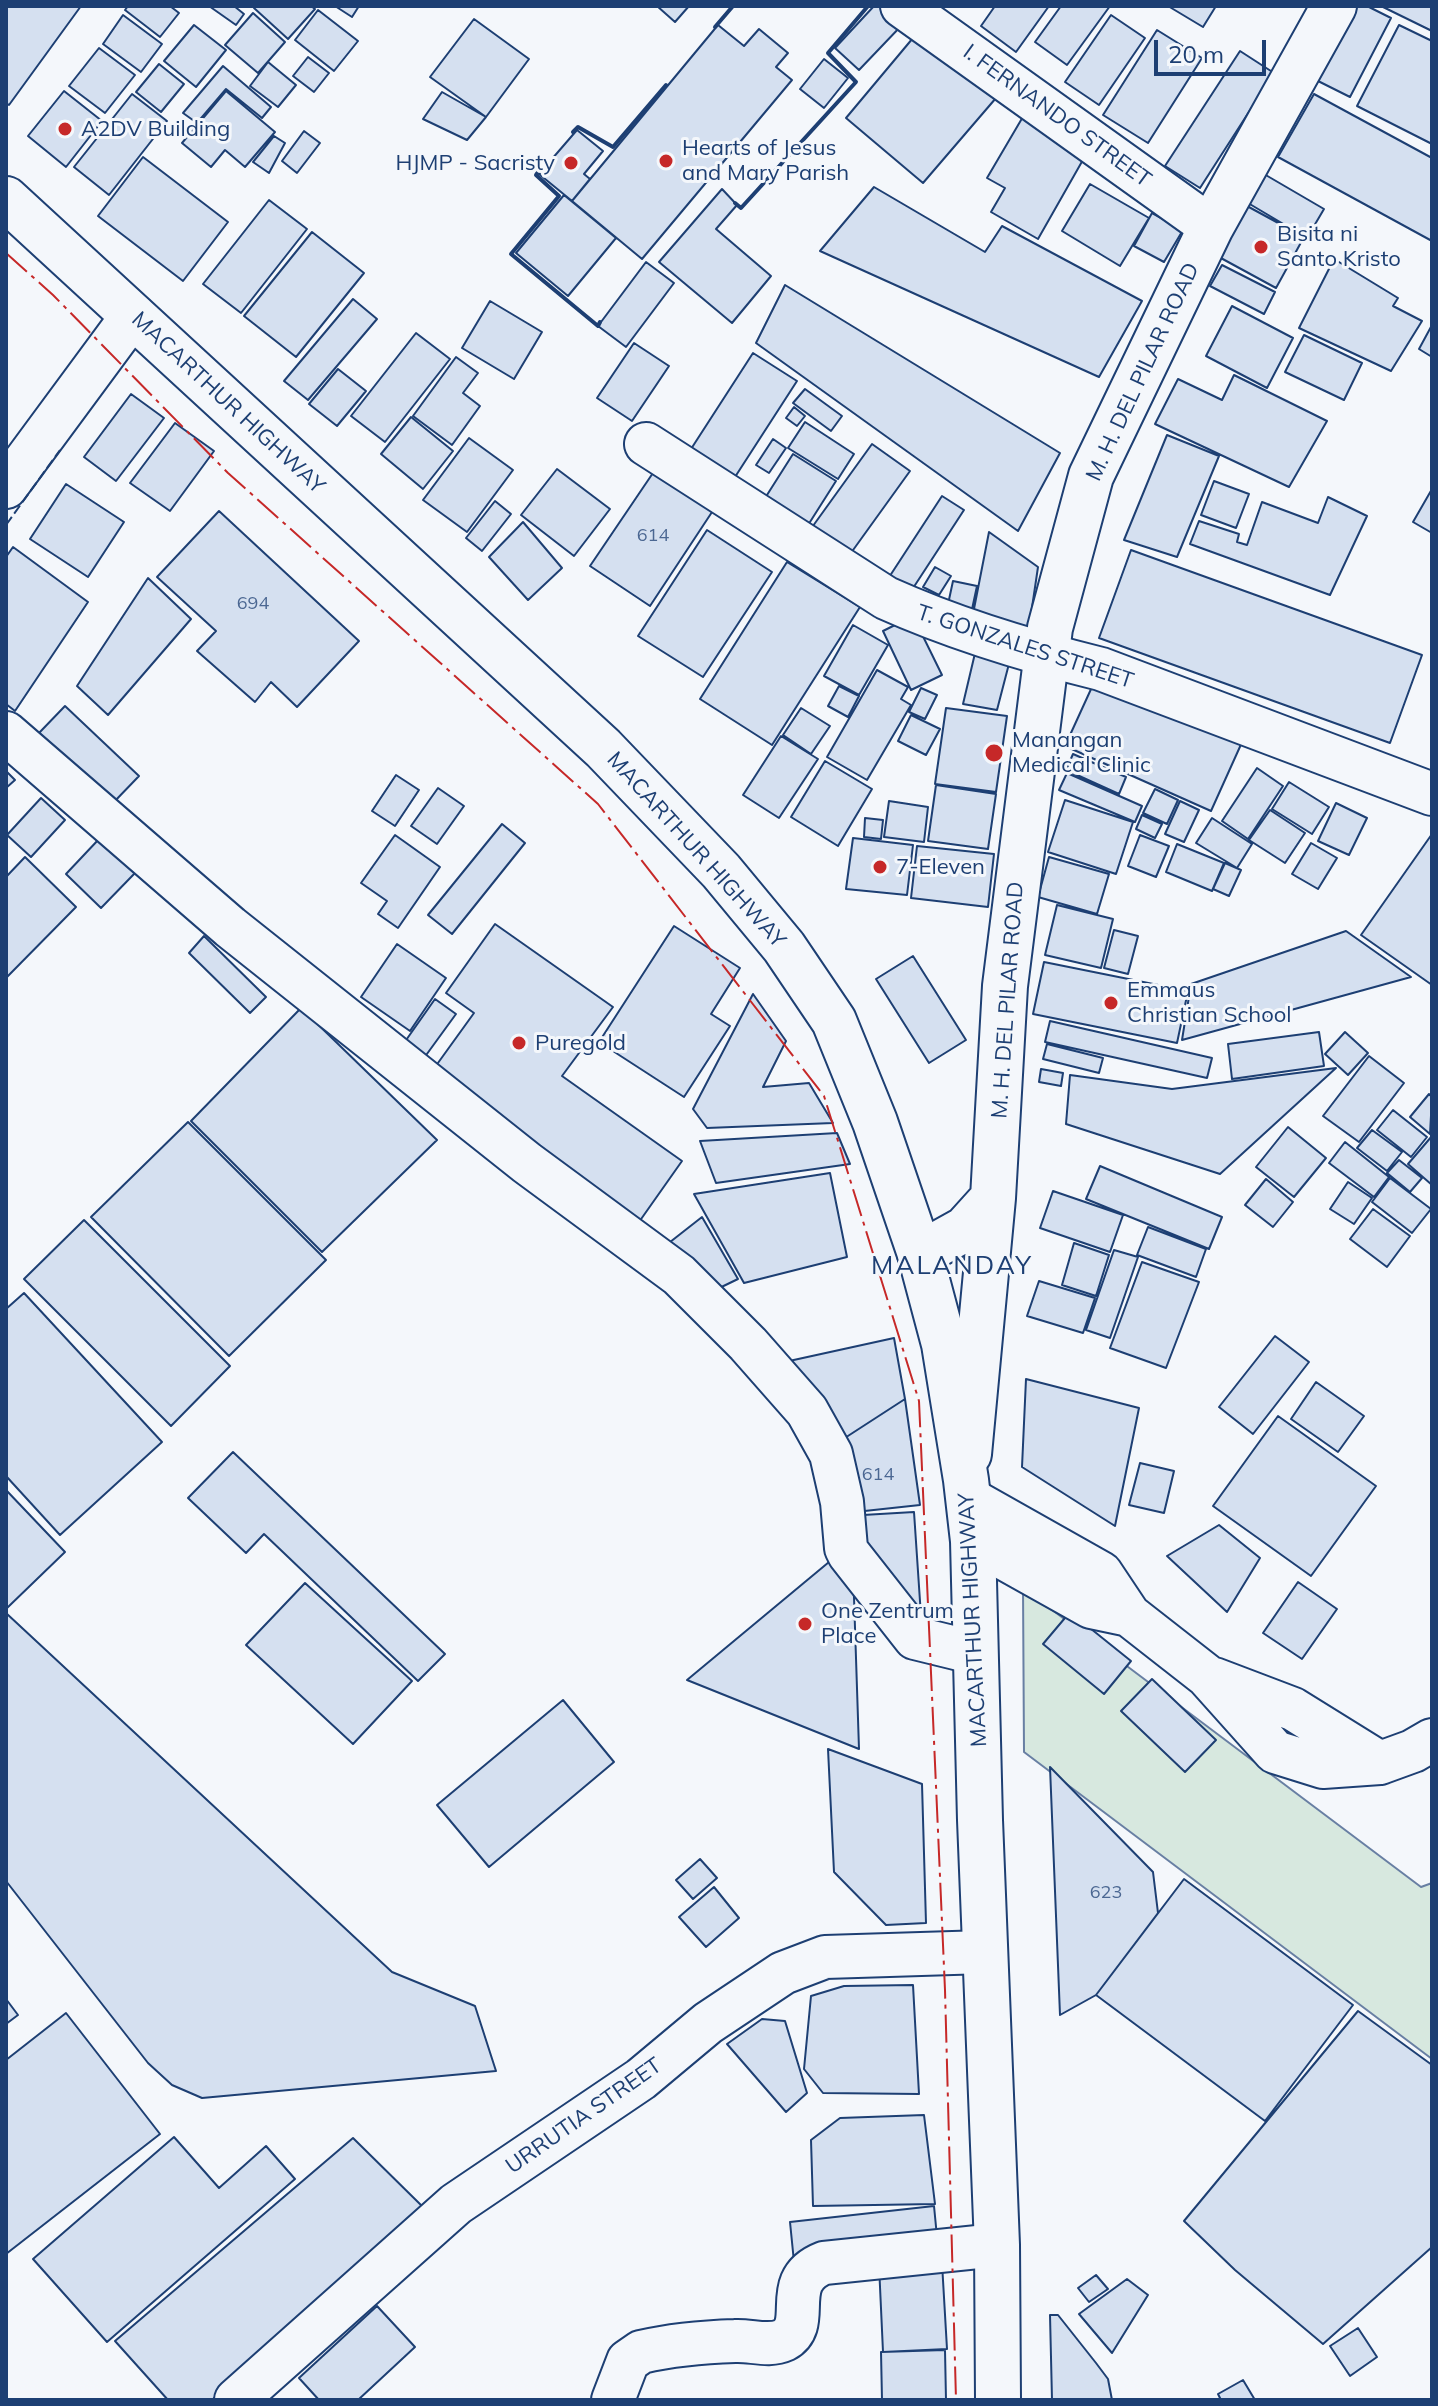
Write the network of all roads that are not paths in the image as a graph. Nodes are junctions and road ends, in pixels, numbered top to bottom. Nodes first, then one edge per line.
1 (902, 6) edge
2 (1334, 6) edge
3 (6, 199) edge
4 (1211, 227) junction
5 (133, 315) junction
6 (646, 444) dead end
7 (6, 487) edge
8 (1047, 656) junction
9 (6, 733) edge
10 (1432, 794) edge
11 (993, 1198) junction
12 (920, 1254) junction
13 (967, 1489) junction
14 (973, 1541) junction
15 (1129, 1615) junction
16 (976, 1653) junction
17 (1432, 1740) edge
18 (985, 1952) junction
19 (997, 2245) junction
20 (236, 2400) edge
21 (613, 2400) edge
22 (998, 2400) edge

1 - 4 street, I. FERNANDO STREET
2 - 4 main road, M. H. DEL PILAR ROAD
3 - 5 main road, MACARTHUR HIGHWAY
4 - 8 main road, M. H. DEL PILAR ROAD
5 - 7 street
5 - 12 main road, MACARTHUR HIGHWAY
6 - 8 street, T. GONZALES STREET
8 - 10 street, T. GONZALES STREET
8 - 11 main road, M. H. DEL PILAR ROAD
9 - 16 street
11 - 12 main road
11 - 13 main road, M. H. DEL PILAR ROAD
12 - 13 main road, MACARTHUR HIGHWAY
13 - 14 main road, MACARTHUR HIGHWAY
13 - 15 street
14 - 15 street
14 - 16 main road, MACARTHUR HIGHWAY
15 - 17 street
16 - 18 main road, MACARTHUR HIGHWAY
18 - 19 main road, MACARTHUR HIGHWAY
18 - 20 street, URRUTIA STREET
19 - 21 street
19 - 22 main road, MACARTHUR HIGHWAY

